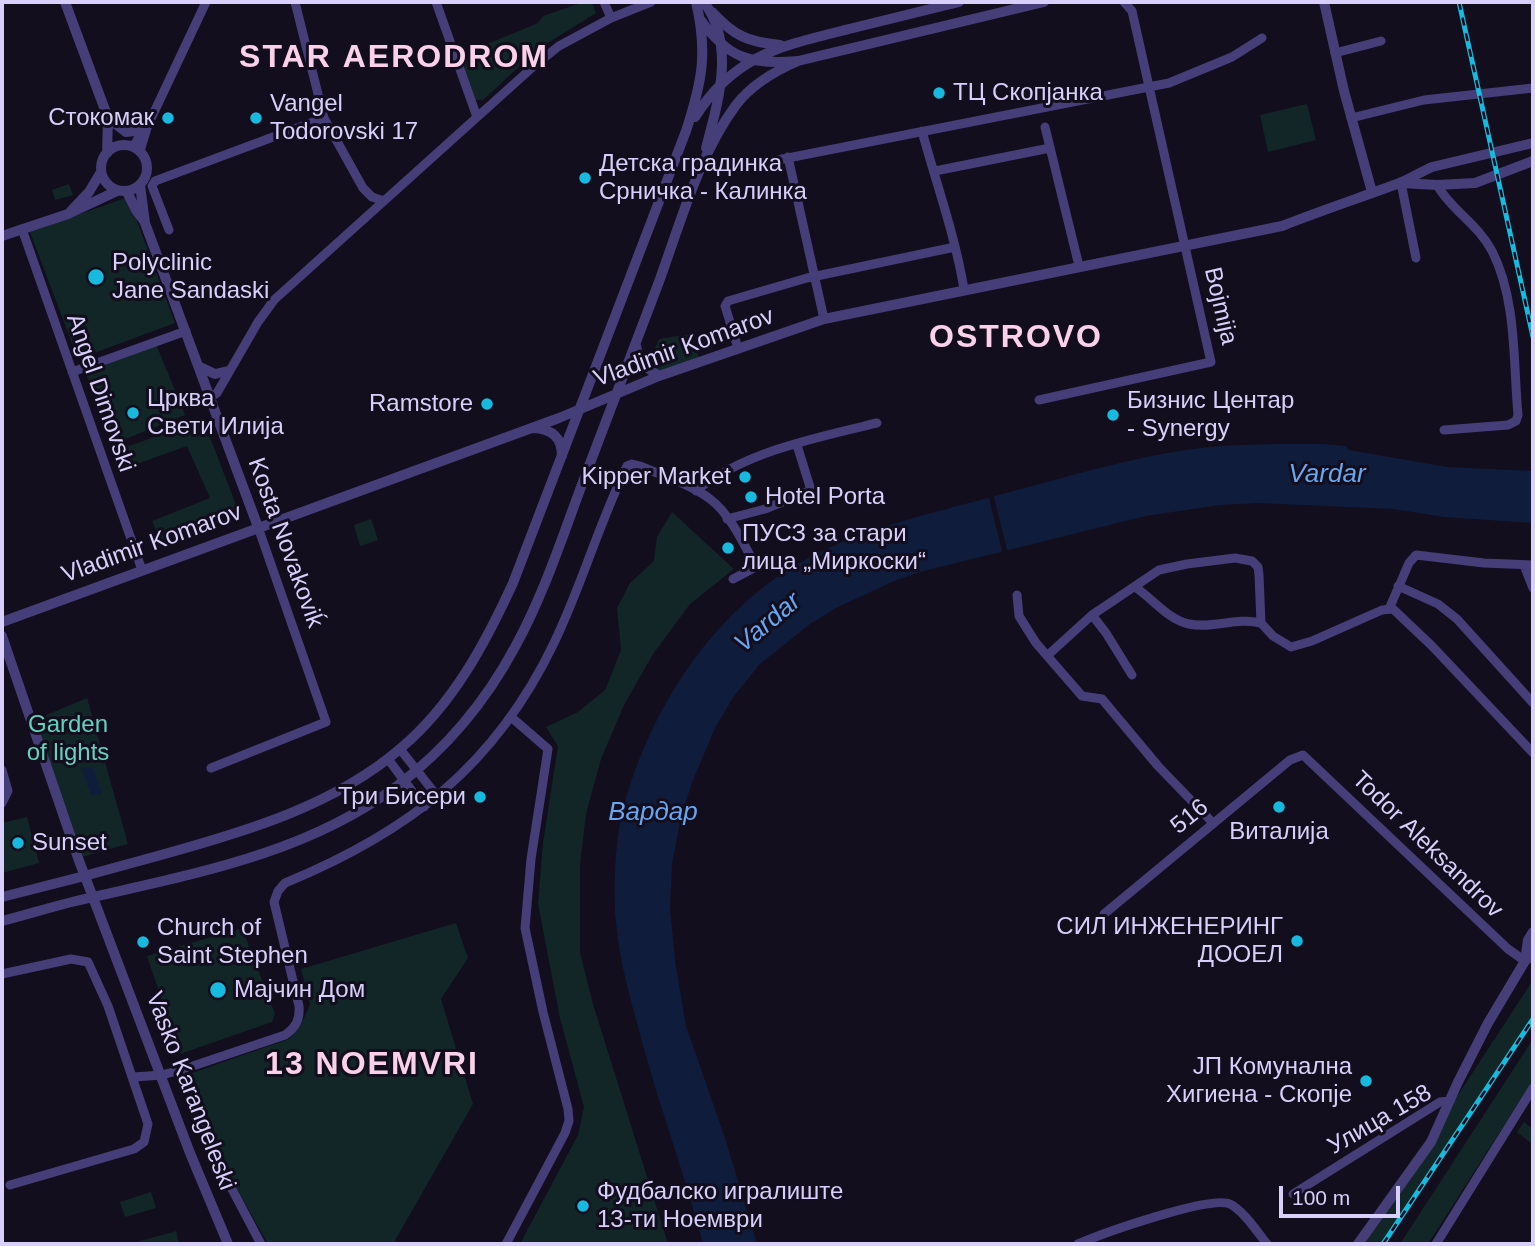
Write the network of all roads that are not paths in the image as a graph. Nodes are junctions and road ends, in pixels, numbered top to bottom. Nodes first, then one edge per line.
1 (65, 2) edge
2 (205, 2) edge
3 (295, 2) edge
4 (436, 2) edge
5 (604, 2) edge
6 (651, 2) edge
7 (695, 2) edge
8 (959, 2) edge
9 (1044, 2) edge
10 (1124, 2) edge
11 (1324, 2) edge
12 (706, 5) edge
13 (1133, 6) edge
14 (611, 18) junction
15 (699, 18) junction
16 (1262, 38) dead end
17 (1381, 41) dead end
18 (720, 44) junction
19 (783, 45) junction
20 (1335, 53) junction
21 (751, 61) junction
22 (798, 61) junction
23 (722, 81) junction
24 (1150, 87) junction
25 (1533, 88) edge
26 (477, 117) junction
27 (324, 118) junction
28 (1351, 118) junction
29 (108, 124) junction
30 (1045, 127) dead end
31 (146, 128) junction
32 (686, 131) junction
33 (922, 131) junction
34 (1533, 143) edge
35 (132, 148) junction
36 (1050, 148) junction
37 (107, 153) junction
38 (788, 157) junction
39 (1533, 161) edge
40 (737, 168) dead end
41 (935, 170) junction
42 (101, 172) junction
43 (700, 172) junction
44 (1401, 183) junction
45 (140, 185) junction
46 (1437, 186) junction
47 (122, 191) junction
48 (1372, 192) junction
49 (384, 201) junction
50 (68, 214) junction
51 (145, 222) junction
52 (22, 229) junction
53 (169, 230) dead end
54 (2, 236) edge
55 (1185, 246) junction
56 (955, 247) junction
57 (1416, 258) dead end
58 (1079, 266) junction
59 (814, 277) junction
60 (964, 289) junction
61 (824, 319) junction
62 (186, 331) junction
63 (636, 345) junction
64 (738, 348) junction
65 (200, 367) junction
66 (228, 371) junction
67 (72, 372) junction
68 (659, 376) junction
69 (617, 393) junction
70 (211, 397) junction
71 (1039, 400) dead end
72 (581, 408) junction
73 (877, 423) dead end
74 (527, 428) junction
75 (1444, 430) dead end
76 (797, 445) junction
77 (562, 458) junction
78 (696, 491) junction
79 (727, 519) junction
80 (258, 527) junction
81 (1529, 565) edge
82 (142, 570) junction
83 (733, 579) dead end
84 (1398, 586) junction
85 (1135, 587) junction
86 (1533, 588) edge
87 (1017, 595) dead end
88 (1389, 609) junction
89 (1092, 615) junction
90 (2, 622) edge
91 (1261, 623) junction
92 (2, 636) edge
93 (1048, 655) junction
94 (1132, 675) dead end
95 (1533, 703) edge
96 (511, 718) junction
97 (400, 749) junction
98 (1533, 753) edge
99 (1303, 754) joint
100 (388, 759) junction
101 (211, 768) dead end
102 (418, 769) junction
103 (2, 770) edge
104 (404, 780) junction
105 (437, 796) junction
106 (2, 803) edge
107 (424, 807) junction
108 (1213, 823) junction
109 (86, 876) junction
110 (2, 897) edge
111 (94, 897) junction
112 (1104, 914) dead end
113 (2, 921) edge
114 (1533, 932) edge
115 (1529, 958) edge
116 (2, 974) edge
117 (184, 1069) junction
118 (162, 1075) junction
119 (134, 1077) junction
120 (1533, 1088) edge
121 (1450, 1101) junction
122 (10, 1185) dead end
123 (1293, 1194) dead end
124 (228, 1244) edge
125 (261, 1244) edge
126 (506, 1244) edge
127 (1078, 1244) edge
128 (1267, 1244) edge
129 (1358, 1244) edge
130 (1436, 1244) edge

1 - 29 street
2 - 31 street
3 - 27 street
4 - 26 street
5 - 14 street
6 - 14 street
7 - 15 street
8 - 19 street
9 - 22 street
10 - 13 street
11 - 20 street
12 - 18 street
12 - 19 street
13 - 24 street, Bojmija
14 - 26 street
15 - 18 street
15 - 32 street
16 - 24 street
17 - 20 street
18 - 21 street
18 - 23 street
19 - 21 street
20 - 28 street
21 - 22 street
21 - 23 street
22 - 43 street
23 - 32 street
23 - 43 street
24 - 33 street
24 - 55 street, Bojmija
25 - 28 street
26 - 49 street
27 - 49 street
27 - 53 street
28 - 48 street
29 - 31 street
29 - 35 street
29 - 37 street
30 - 36 street
31 - 35 street
32 - 72 street
33 - 38 street
33 - 41 street
34 - 44 street, Vladimir Komarov
35 - 37 street
35 - 45 street
36 - 41 street
36 - 58 street
37 - 42 street
38 - 40 street
38 - 59 street
39 - 46 street, Vladimir Komarov
41 - 56 street
42 - 47 street
42 - 50 street
43 - 63 street
44 - 46 street, Vladimir Komarov
44 - 48 street, Vladimir Komarov
44 - 57 street
45 - 47 street
45 - 51 street, Kosta Novakoviḱ
46 - 75 street
47 - 50 street
47 - 51 street, Kosta Novakoviḱ
48 - 55 street, Vladimir Komarov
49 - 66 street
50 - 52 street
51 - 62 street, Kosta Novakoviḱ
52 - 54 street
52 - 67 street, Angel Dimovski
55 - 58 street, Vladimir Komarov
55 - 71 street, Bojmija
56 - 59 street
56 - 60 street
58 - 60 street, Vladimir Komarov
59 - 61 street
59 - 64 street
60 - 61 street, Vladimir Komarov
61 - 64 street, Vladimir Komarov
62 - 65 street, Kosta Novakoviḱ
62 - 67 street
63 - 68 street
63 - 69 street
64 - 68 street, Vladimir Komarov
65 - 66 street
65 - 70 street, Kosta Novakoviḱ
66 - 70 street
67 - 82 street, Angel Dimovski
68 - 69 street, Vladimir Komarov
69 - 72 street, Vladimir Komarov
69 - 102 street
70 - 80 street, Kosta Novakoviḱ
72 - 74 street, Vladimir Komarov
72 - 77 street
73 - 76 street
74 - 77 street
74 - 80 street, Vladimir Komarov
76 - 78 street
76 - 79 street
77 - 97 street
78 - 79 street
78 - 96 street
79 - 83 street
80 - 82 street, Vladimir Komarov
80 - 101 street, Kosta Novakoviḱ
81 - 84 street
81 - 86 street
82 - 90 street, Vladimir Komarov
84 - 88 street
84 - 95 street
85 - 89 street
85 - 91 street
85 - 91 street
87 - 93 street
88 - 91 street
88 - 98 street
89 - 93 street
89 - 94 street
92 - 109 street, Vasko Karangeleski
93 - 108 street
96 - 105 street
96 - 126 street
97 - 100 street
97 - 102 street
99 - 108 street, 516
99 - 115 street, Todor Aleksandrov
100 - 104 street
100 - 109 street
102 - 104 street
102 - 105 street
103 - 106 street
104 - 107 street
104 - 111 street
105 - 107 street
107 - 117 street
108 - 112 street, 516
109 - 110 street
109 - 111 street, Vasko Karangeleski
111 - 113 street
111 - 118 street, Vasko Karangeleski
114 - 115 street
115 - 121 street
116 - 119 street
117 - 118 street
117 - 125 street
118 - 119 street
118 - 124 street, Vasko Karangeleski
119 - 122 street
120 - 130 street
121 - 123 street, Улица 158
121 - 129 street
127 - 128 street

